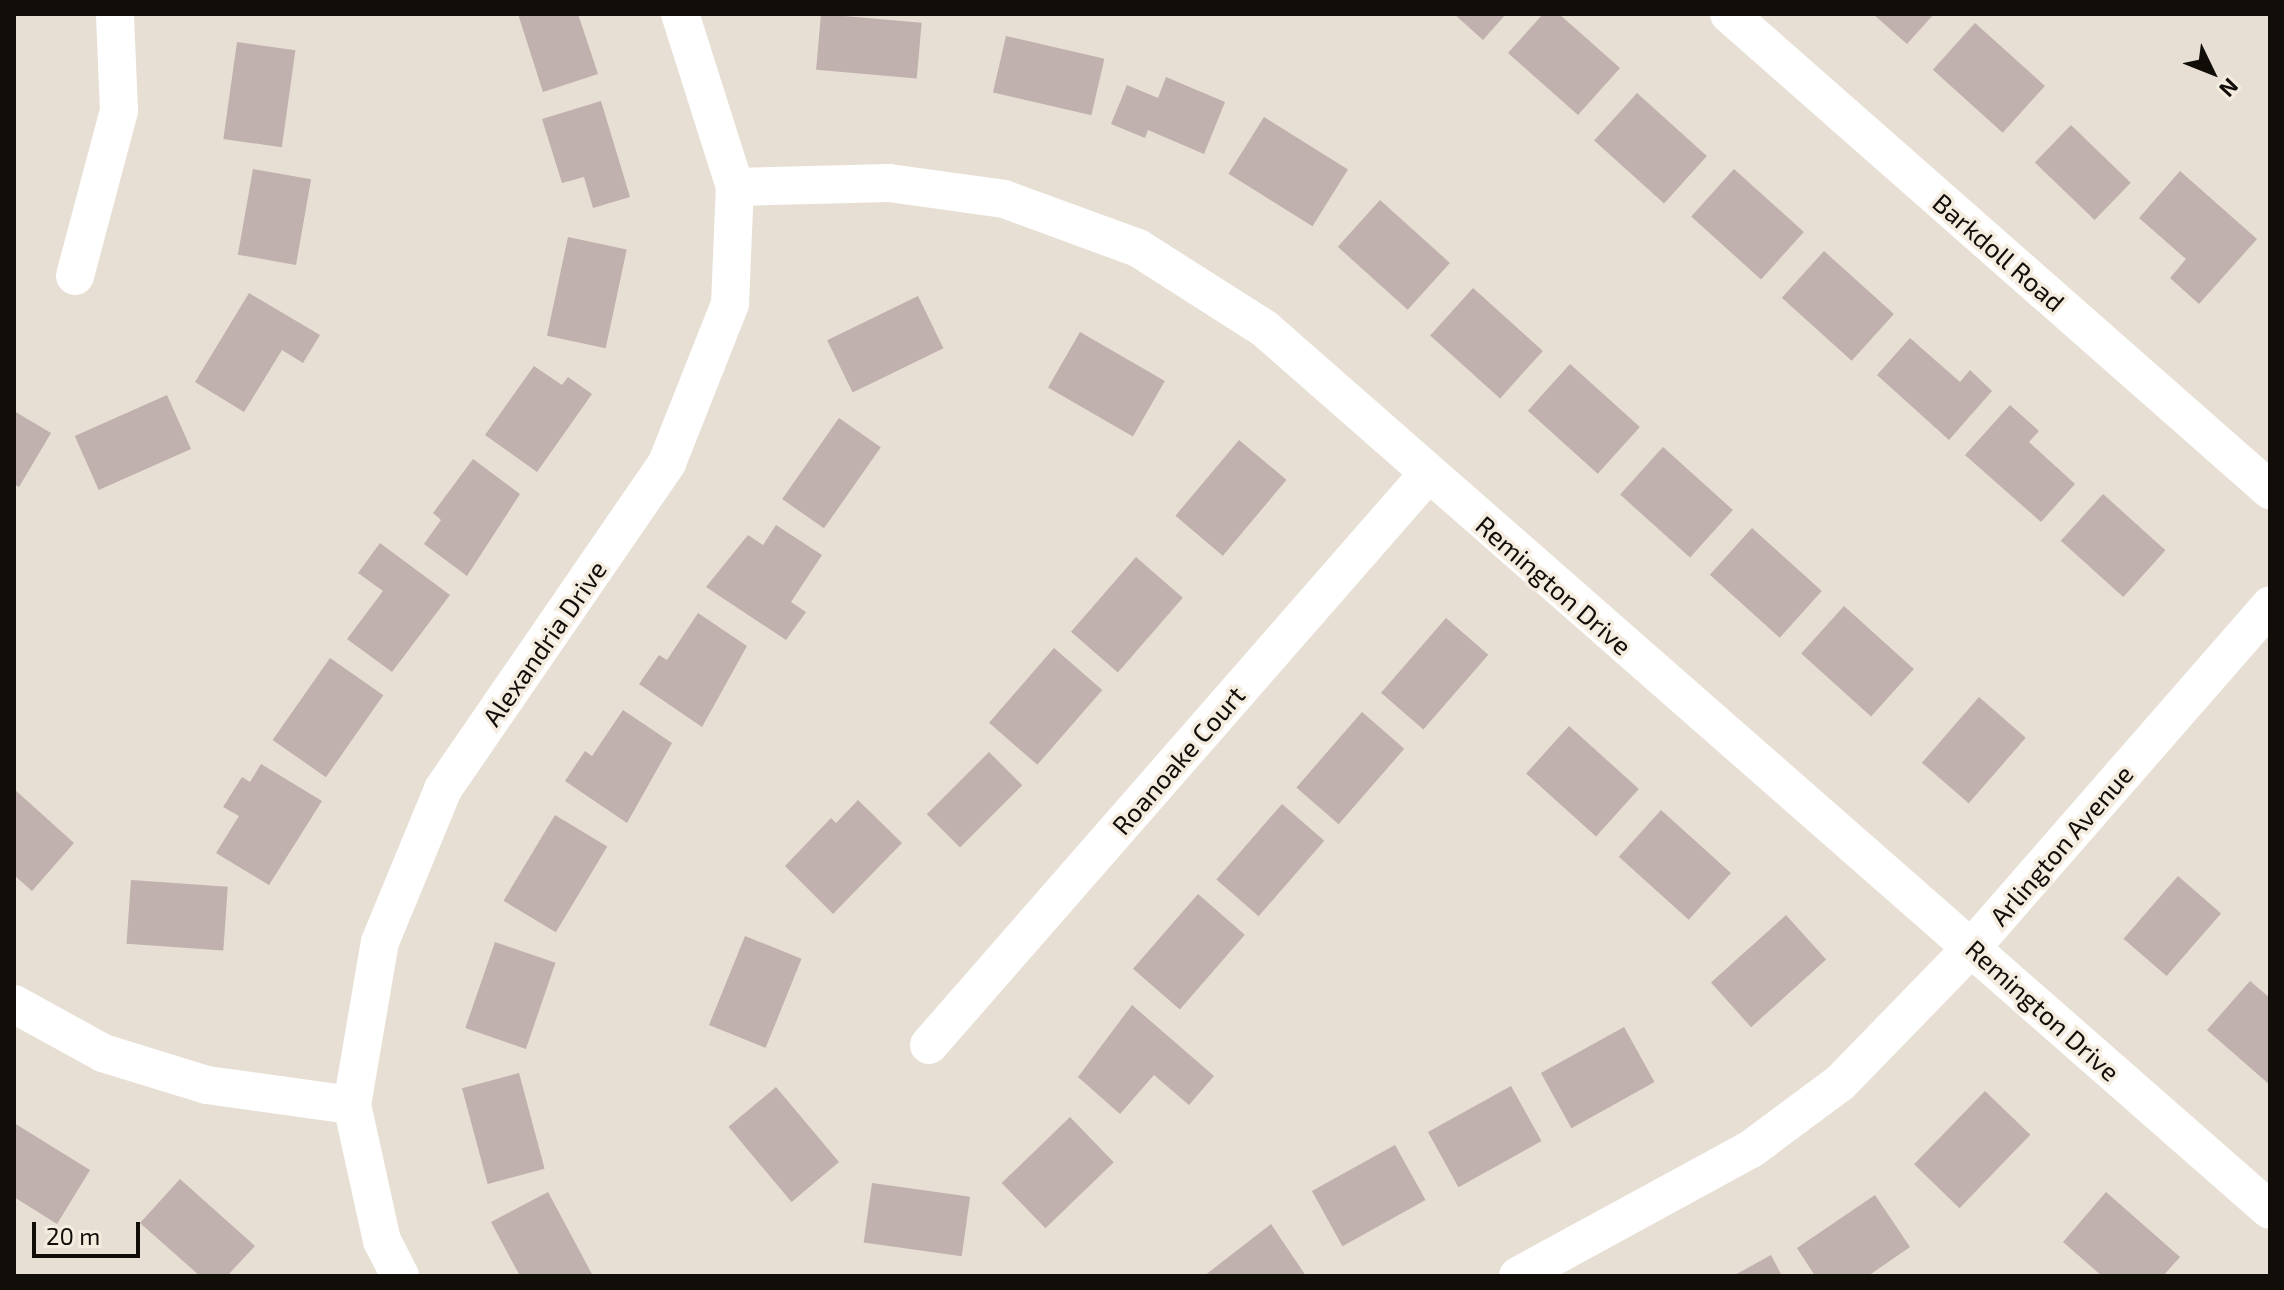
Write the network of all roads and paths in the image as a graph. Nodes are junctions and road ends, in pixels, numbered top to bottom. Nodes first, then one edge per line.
1 (115, 14) edge
2 (680, 14) edge
3 (1729, 14) edge
4 (735, 187) junction
5 (75, 276) dead end
6 (1427, 475) junction
7 (2270, 490) edge
8 (2270, 605) edge
9 (1973, 946) junction
10 (14, 1004) edge
11 (929, 1045) dead end
12 (352, 1105) junction
13 (2270, 1210) edge
14 (400, 1276) edge
15 (1518, 1276) edge

1 - 5 street
2 - 4 street, Alexandria Drive
3 - 7 street, Barkdoll Road
4 - 6 street, Remington Drive
4 - 12 street, Alexandria Drive
6 - 9 street, Remington Drive
6 - 11 street, Roanoake Court
8 - 9 street, Arlington Avenue
9 - 13 street, Remington Drive
9 - 15 street, Arlington Avenue
10 - 12 street
12 - 14 street, Alexandria Drive

